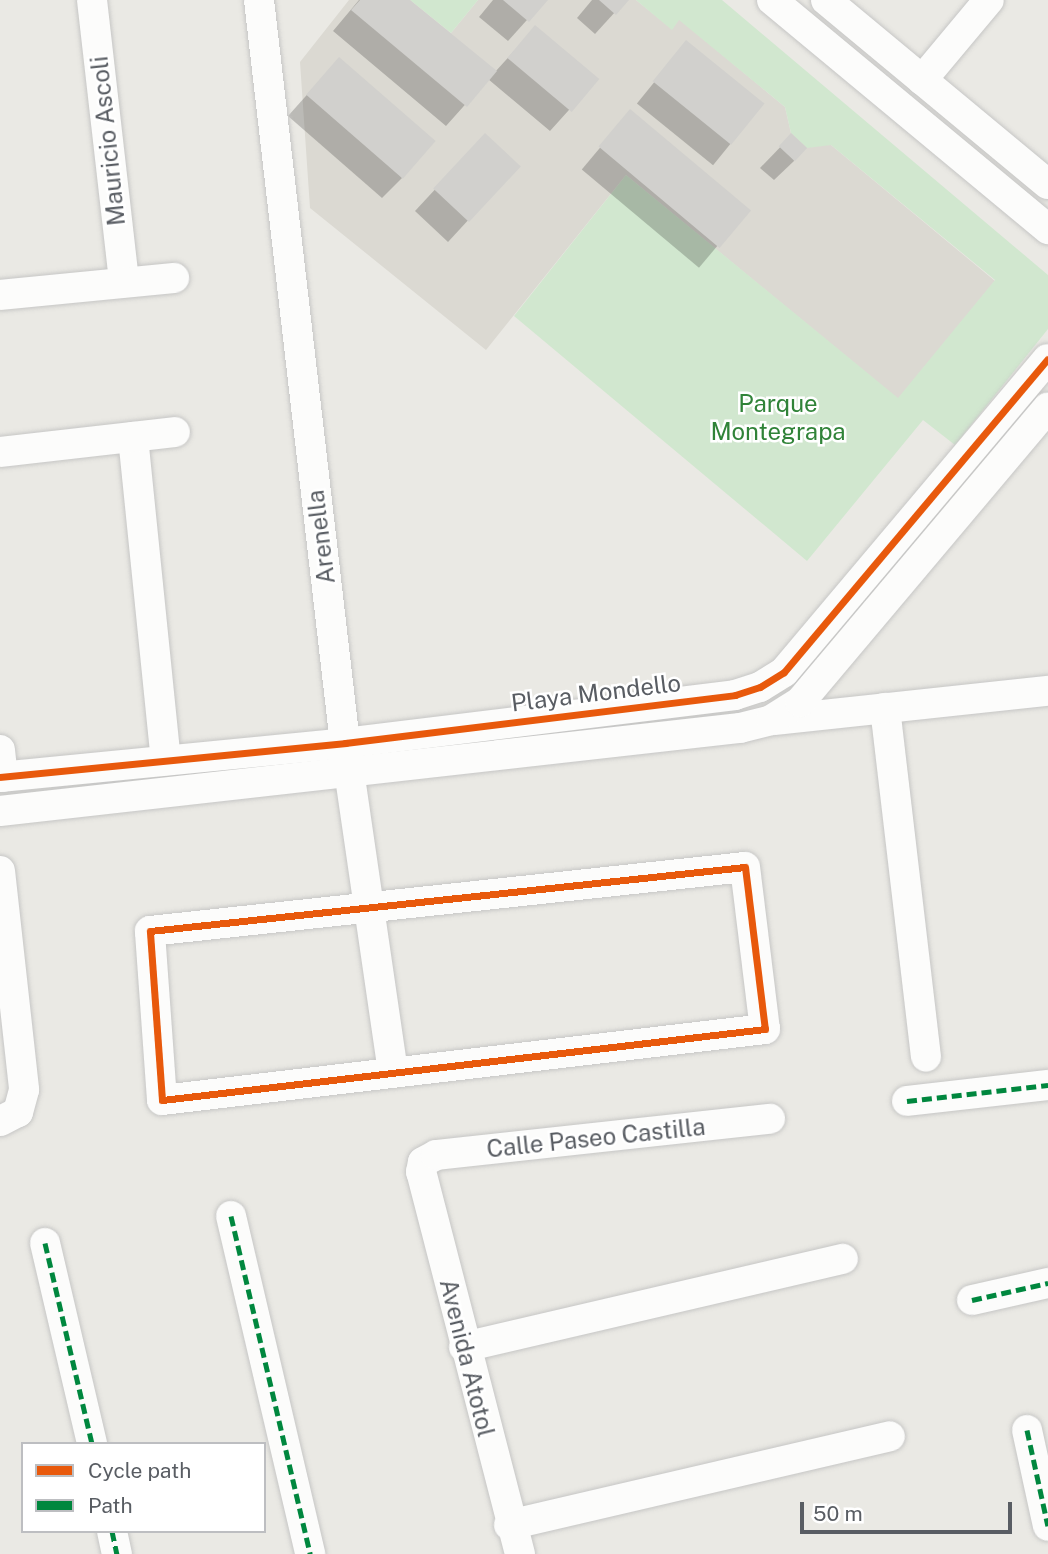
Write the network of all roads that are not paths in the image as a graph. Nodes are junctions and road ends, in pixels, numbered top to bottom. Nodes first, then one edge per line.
1 (92, 0) edge
2 (259, 0) edge
3 (774, 0) edge
4 (826, 0) edge
5 (989, 0) edge
6 (922, 80) junction
7 (1048, 184) edge
8 (1048, 229) edge
9 (174, 278) dead end
10 (124, 282) junction
11 (0, 295) edge
12 (1048, 359) edge
13 (1048, 408) edge
14 (176, 432) dead end
15 (133, 438) junction
16 (0, 452) edge
17 (898, 537) junction
18 (922, 557) junction
19 (1048, 691) edge
20 (885, 708) junction
21 (771, 720) junction
22 (347, 758) junction
23 (166, 760) junction
24 (1, 768) edge
25 (0, 811) edge
26 (0, 872) edge
27 (371, 904) junction
28 (926, 1057) dead end
29 (393, 1073) junction
30 (1048, 1085) edge
31 (907, 1101) dead end
32 (770, 1119) dead end
33 (0, 1121) edge
34 (423, 1162) joint
35 (232, 1216) dead end
36 (45, 1243) dead end
37 (843, 1259) dead end
38 (1048, 1283) edge
39 (972, 1300) dead end
40 (464, 1347) junction
41 (1027, 1430) dead end
42 (890, 1436) dead end
43 (92, 1442) edge
44 (509, 1525) junction
45 (1048, 1527) edge
46 (112, 1533) edge
47 (117, 1554) edge
48 (310, 1554) edge
49 (520, 1554) edge

1 - 10 street, Mauricio Ascoli
2 - 22 street, Arenella
3 - 8 street
4 - 6 street
5 - 6 street
6 - 7 street
9 - 10 street
10 - 11 street
12 - 17 street, Playa Mondello
13 - 18 street, Playa Mondello
14 - 15 street
15 - 16 street
15 - 23 street
17 - 18 street
17 - 22 street, Playa Mondello
18 - 21 street, Playa Mondello
19 - 20 street
20 - 21 street
20 - 28 street
21 - 22 street, Playa Mondello
22 - 23 street, Playa Mondello
22 - 25 street, Playa Mondello
22 - 27 street, Arenella
23 - 24 street, Playa Mondello
26 - 33 street
27 - 29 street, Arenella
27 - 29 street
27 - 29 street
30 - 31 street
32 - 34 street, Calle Paseo Castilla
34 - 40 street, Avenida Atotol
35 - 48 street
36 - 43 street
37 - 40 street
38 - 39 street
40 - 44 street, Avenida Atotol
41 - 45 street
42 - 44 street
44 - 49 street, Avenida Atotol
46 - 47 street

